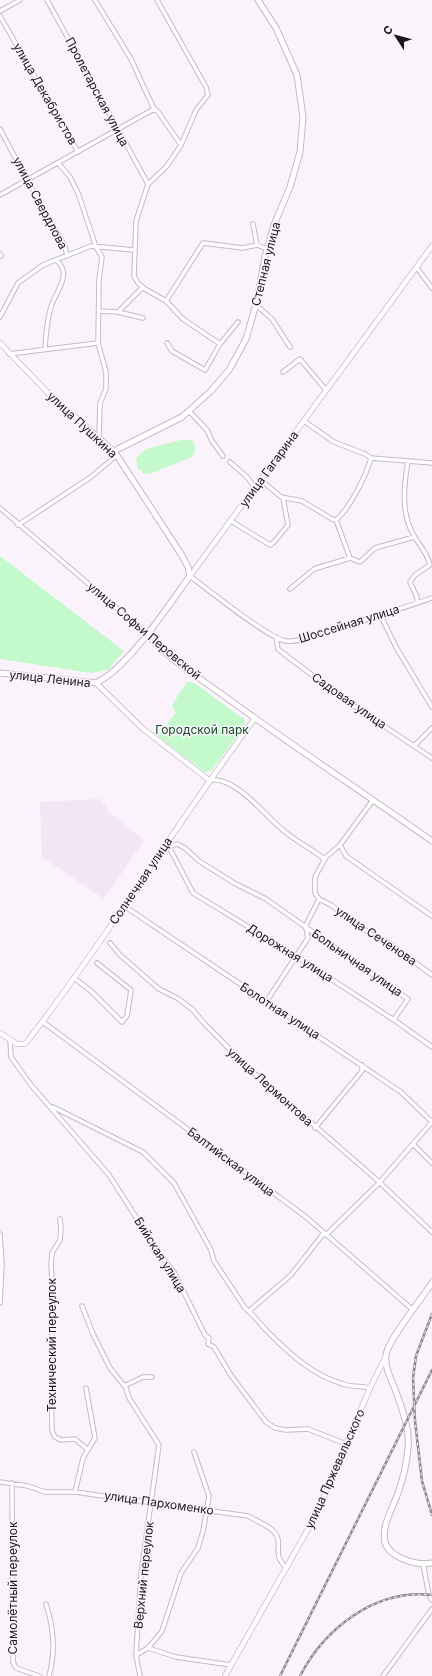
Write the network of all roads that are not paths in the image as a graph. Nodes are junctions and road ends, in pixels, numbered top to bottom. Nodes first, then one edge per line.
1 (20, 0) edge
2 (48, 0) edge
3 (95, 0) edge
4 (156, 0) edge
5 (258, 0) edge
6 (0, 11) edge
7 (0, 16) edge
8 (154, 109) junction
9 (0, 129) edge
10 (117, 130) junction
11 (181, 145) junction
12 (78, 152) junction
13 (58, 163) junction
14 (26, 180) junction
15 (148, 184) junction
16 (0, 195) edge
17 (253, 224) dead end
18 (257, 245) junction
19 (432, 246) edge
20 (96, 247) junction
21 (267, 249) junction
22 (134, 250) junction
23 (68, 256) junction
24 (57, 261) junction
25 (417, 268) junction
26 (144, 288) junction
27 (432, 288) edge
28 (166, 302) junction
29 (256, 305) junction
30 (99, 311) junction
31 (118, 312) junction
32 (0, 316) edge
33 (143, 318) dead end
34 (238, 322) dead end
35 (0, 343) edge
36 (98, 343) junction
37 (167, 343) dead end
38 (220, 344) junction
39 (290, 347) dead end
40 (46, 348) junction
41 (9, 354) junction
42 (283, 372) dead end
43 (326, 390) junction
44 (189, 411) junction
45 (304, 422) junction
46 (99, 438) junction
47 (115, 453) junction
48 (223, 456) dead end
49 (371, 458) junction
50 (408, 461) junction
51 (230, 462) dead end
52 (432, 463) edge
53 (261, 480) junction
54 (255, 488) junction
55 (283, 498) junction
56 (0, 508) edge
57 (336, 520) junction
58 (231, 521) junction
59 (18, 525) junction
60 (414, 537) junction
61 (350, 558) junction
62 (190, 576) junction
63 (290, 589) dead end
64 (432, 598) edge
65 (417, 603) junction
66 (381, 616) junction
67 (146, 634) junction
68 (276, 637) junction
69 (0, 673) edge
70 (96, 683) junction
71 (432, 707) edge
72 (255, 718) junction
73 (432, 728) edge
74 (414, 746) junction
75 (432, 758) edge
76 (209, 780) junction
77 (373, 800) junction
78 (432, 841) edge
79 (168, 845) junction
80 (340, 846) junction
81 (326, 858) junction
82 (319, 899) junction
83 (124, 906) junction
84 (432, 916) edge
85 (305, 927) junction
86 (110, 943) dead end
87 (296, 956) junction
88 (97, 963) dead end
89 (432, 975) edge
90 (74, 978) junction
91 (266, 1002) junction
92 (394, 1019) junction
93 (43, 1022) junction
94 (0, 1033) edge
95 (10, 1040) junction
96 (432, 1048) edge
97 (362, 1065) junction
98 (47, 1103) junction
99 (432, 1122) edge
100 (315, 1128) junction
101 (413, 1144) junction
102 (432, 1163) edge
103 (379, 1183) junction
104 (60, 1219) dead end
105 (432, 1232) edge
106 (0, 1234) edge
107 (325, 1234) junction
108 (432, 1283) edge
109 (0, 1303) edge
110 (82, 1306) dead end
111 (413, 1310) junction
112 (249, 1311) junction
113 (386, 1356) junction
114 (152, 1377) dead end
115 (124, 1386) junction
116 (86, 1388) dead end
117 (370, 1388) junction
118 (346, 1444) junction
119 (87, 1449) junction
120 (194, 1452) dead end
121 (0, 1482) edge
122 (12, 1483) junction
123 (75, 1492) junction
124 (151, 1502) junction
125 (206, 1509) junction
126 (423, 1564) junction
127 (432, 1564) edge
128 (286, 1568) junction
129 (432, 1600) edge
130 (46, 1604) dead end
131 (432, 1609) edge
132 (148, 1648) junction
133 (136, 1655) junction
134 (232, 1665) junction
135 (39, 1676) edge
136 (49, 1676) edge
137 (140, 1676) edge
138 (225, 1676) edge
139 (383, 1676) edge

1 - 6 street
2 - 10 street, Пролетарская улица
3 - 8 street
4 - 11 street
5 - 21 main road, Степная улица
7 - 12 street, улица Декабристов
8 - 10 street
8 - 11 street
9 - 14 street, улица Свердлова
10 - 12 street
10 - 15 street, Пролетарская улица
11 - 15 street
12 - 13 street
13 - 14 street
13 - 20 street
14 - 16 street
14 - 23 street, улица Свердлова
15 - 22 street
17 - 18 street
18 - 21 street
18 - 28 street
19 - 25 street, улица Гагарина
20 - 22 street
20 - 23 street
20 - 30 street
21 - 29 main road, Степная улица
22 - 26 street
23 - 24 street
24 - 32 street
24 - 40 street
25 - 27 street
25 - 43 street, улица Гагарина
26 - 28 street
26 - 31 street
28 - 38 street
29 - 39 street
29 - 44 main road, Степная улица
30 - 31 street
30 - 36 street
31 - 33 street
34 - 38 street
35 - 41 street, улица Пушкина
36 - 40 street
36 - 46 street
37 - 38 street
40 - 41 street
41 - 46 street, улица Пушкина
42 - 43 street
43 - 45 street, улица Гагарина
44 - 47 main road, Степная улица
44 - 48 street
45 - 49 street
45 - 53 street, улица Гагарина
46 - 47 street, улица Пушкина
47 - 59 street
47 - 62 main road, улица Пушкина
49 - 50 street
49 - 57 street
50 - 52 street
50 - 60 street
51 - 54 street
53 - 54 street, улица Гагарина
53 - 55 street
54 - 58 street, улица Гагарина
55 - 57 street
55 - 58 street
56 - 59 street, улица Софьи Перовской
57 - 61 street
58 - 62 street, улица Гагарина
59 - 67 street, улица Софьи Перовской
60 - 61 street
60 - 65 street
61 - 63 street
62 - 67 main road, улица Гагарина
62 - 68 street, Шоссейная улица
64 - 65 street, Шоссейная улица
65 - 66 street, Шоссейная улица
66 - 68 street, Шоссейная улица
66 - 71 street
67 - 70 main road, улица Гагарина
67 - 72 main road, улица Софьи Перовской
68 - 74 street, Садовая улица
69 - 70 main road, улица Ленина
70 - 76 street, улица Ленина
72 - 76 street, Солнечная улица
72 - 77 main road, улица Софьи Перовской
73 - 74 street
74 - 75 street, Садовая улица
76 - 79 street, Солнечная улица
76 - 81 street
77 - 78 main road, улица Софьи Перовской
77 - 80 street
79 - 83 street, Солнечная улица
79 - 85 street
79 - 87 street, Дорожная улица
80 - 81 street
80 - 84 street
81 - 82 street
82 - 85 street
82 - 89 street, улица Сеченова
83 - 90 street, Солнечная улица
83 - 91 street, Болотная улица
85 - 87 street
85 - 92 street, Больничная улица
86 - 100 street, улица Лермонтова
87 - 91 street
87 - 92 street, Дорожная улица
88 - 90 street
90 - 93 street, Солнечная улица
91 - 97 street, Болотная улица
92 - 96 street, Дорожная улица
93 - 95 street, Солнечная улица
93 - 107 street, Балтийская улица
94 - 95 street
95 - 98 street, Бийская улица
97 - 99 street, Болотная улица
97 - 100 street
98 - 112 street, Бийская улица
98 - 118 street, Бийская улица
99 - 101 street
100 - 103 street, улица Лермонтова
101 - 102 street
101 - 103 street
103 - 105 street, улица Лермонтова
103 - 107 street
104 - 119 street, Технический переулок
106 - 109 street
107 - 111 street, Балтийская улица
107 - 112 street
108 - 111 main road, улица Пржевальского
110 - 115 street, Верхний переулок
111 - 113 main road, улица Пржевальского
112 - 117 street, Бийская улица
113 - 117 street, улица Пржевальского
113 - 126 main road
114 - 115 street
115 - 124 street, Верхний переулок
116 - 119 street
117 - 118 street, улица Пржевальского
118 - 128 street, улица Пржевальского
119 - 123 street
120 - 125 street
121 - 122 street, улица Пархоменко
122 - 123 street, улица Пархоменко
122 - 135 street, Самолётный переулок
123 - 124 street, улица Пархоменко
124 - 125 street, улица Пархоменко
124 - 133 street, Верхний переулок
125 - 128 street, улица Пархоменко
125 - 132 street
126 - 127 main road
126 - 129 street
128 - 134 street, улица Пржевальского
130 - 136 street
131 - 139 street
132 - 133 street
132 - 134 street
133 - 137 street, Верхний переулок
134 - 138 street, улица Пржевальского

